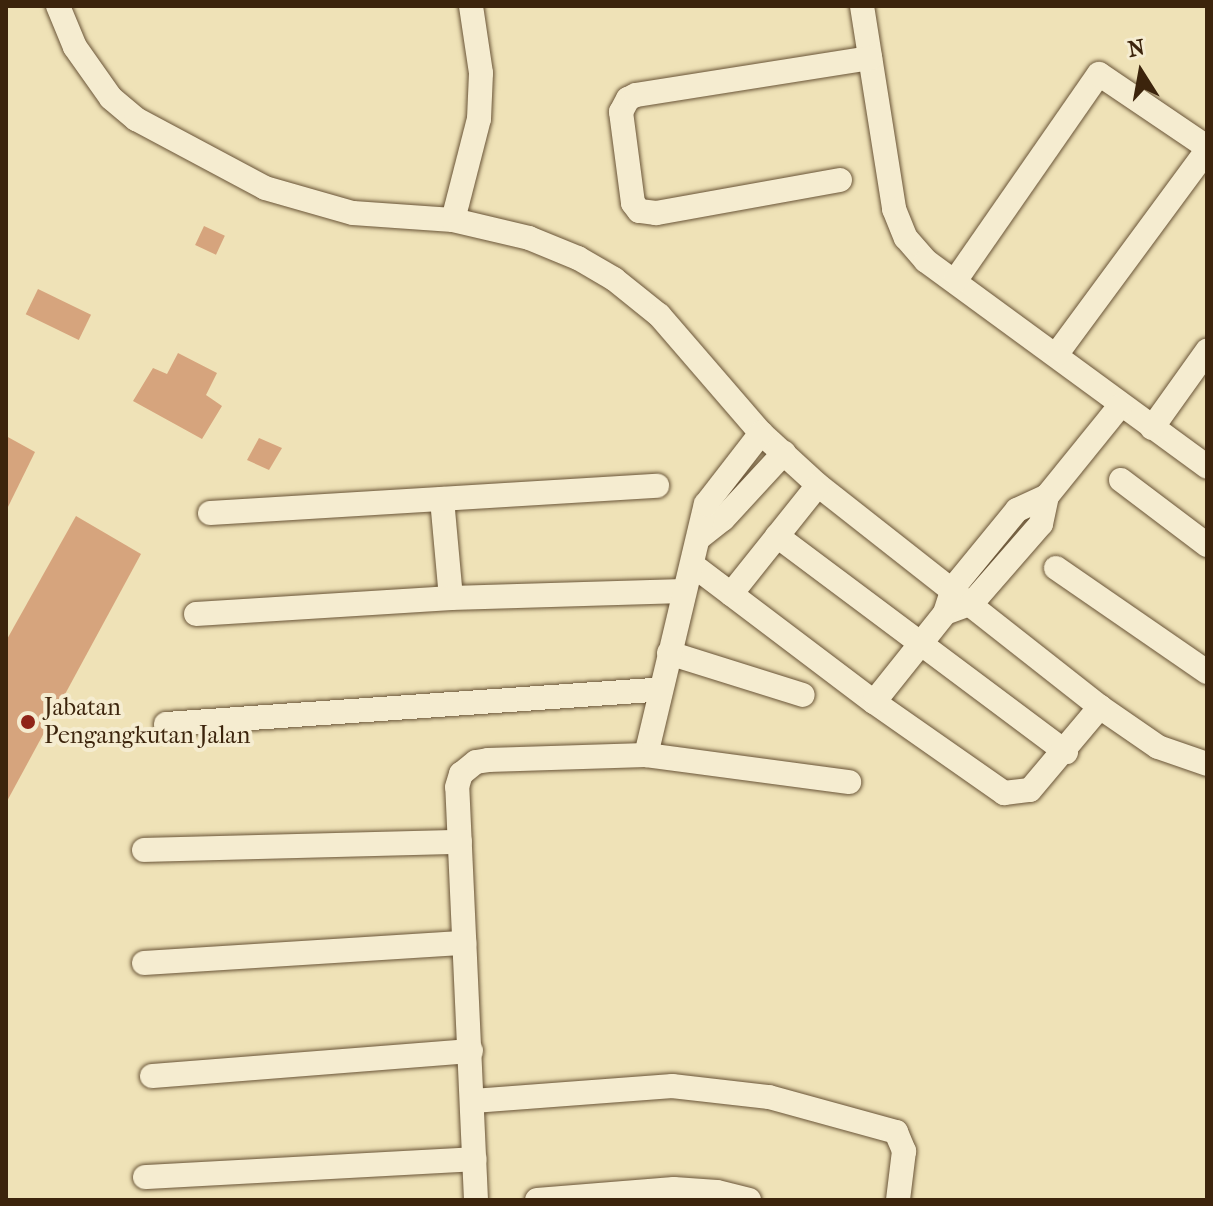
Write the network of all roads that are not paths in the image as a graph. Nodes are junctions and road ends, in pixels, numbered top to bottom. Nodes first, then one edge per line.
1 (58, 6) edge
2 (471, 6) edge
3 (862, 6) edge
4 (870, 58) junction
5 (1207, 149) edge
6 (840, 180) dead end
7 (453, 220) junction
8 (955, 281) junction
9 (1207, 351) edge
10 (1056, 355) junction
11 (1120, 406) junction
12 (1152, 428) junction
13 (761, 433) junction
14 (784, 453) junction
15 (1207, 467) edge
16 (1121, 480) dead end
17 (818, 485) junction
18 (657, 486) dead end
19 (442, 499) junction
20 (210, 513) dead end
21 (777, 536) junction
22 (700, 537) junction
23 (1207, 545) edge
24 (694, 566) junction
25 (1056, 568) dead end
26 (684, 591) junction
27 (731, 594) junction
28 (963, 596) junction
29 (451, 598) junction
30 (196, 614) dead end
31 (920, 644) junction
32 (669, 653) junction
33 (1207, 672) edge
34 (661, 689) junction
35 (803, 695) dead end
36 (874, 702) junction
37 (1100, 707) junction
38 (166, 724) dead end
39 (1066, 752) junction
40 (646, 755) junction
41 (1207, 764) edge
42 (849, 782) dead end
43 (460, 842) junction
44 (144, 850) dead end
45 (464, 943) junction
46 (144, 963) dead end
47 (471, 1051) junction
48 (152, 1076) dead end
49 (473, 1101) junction
50 (475, 1159) junction
51 (145, 1177) dead end
52 (476, 1200) edge
53 (537, 1200) edge
54 (749, 1200) edge
55 (898, 1200) edge

1 - 7 street
2 - 7 street
3 - 4 street
4 - 6 street
4 - 8 street
5 - 8 street
5 - 10 street
7 - 13 street
8 - 10 street
9 - 12 street
10 - 11 street
11 - 12 street
11 - 28 street
12 - 15 street
13 - 14 street
13 - 22 street
14 - 17 street
14 - 22 street
16 - 23 street
17 - 21 street
17 - 28 street
18 - 19 street
19 - 20 street
19 - 29 street
21 - 27 street
21 - 31 street
22 - 24 street
24 - 26 street
24 - 27 street
25 - 33 street
26 - 29 street
26 - 32 street
27 - 36 street
28 - 31 street
28 - 37 street
29 - 30 street
31 - 36 street
31 - 39 street
32 - 34 street
32 - 35 street
34 - 38 street
34 - 40 street
36 - 39 street
37 - 39 street
37 - 41 street
40 - 42 street
40 - 43 street
43 - 44 street
43 - 45 street
45 - 46 street
45 - 47 street
47 - 48 street
47 - 49 street
49 - 50 street
49 - 55 street
50 - 51 street
50 - 52 street
53 - 54 street

